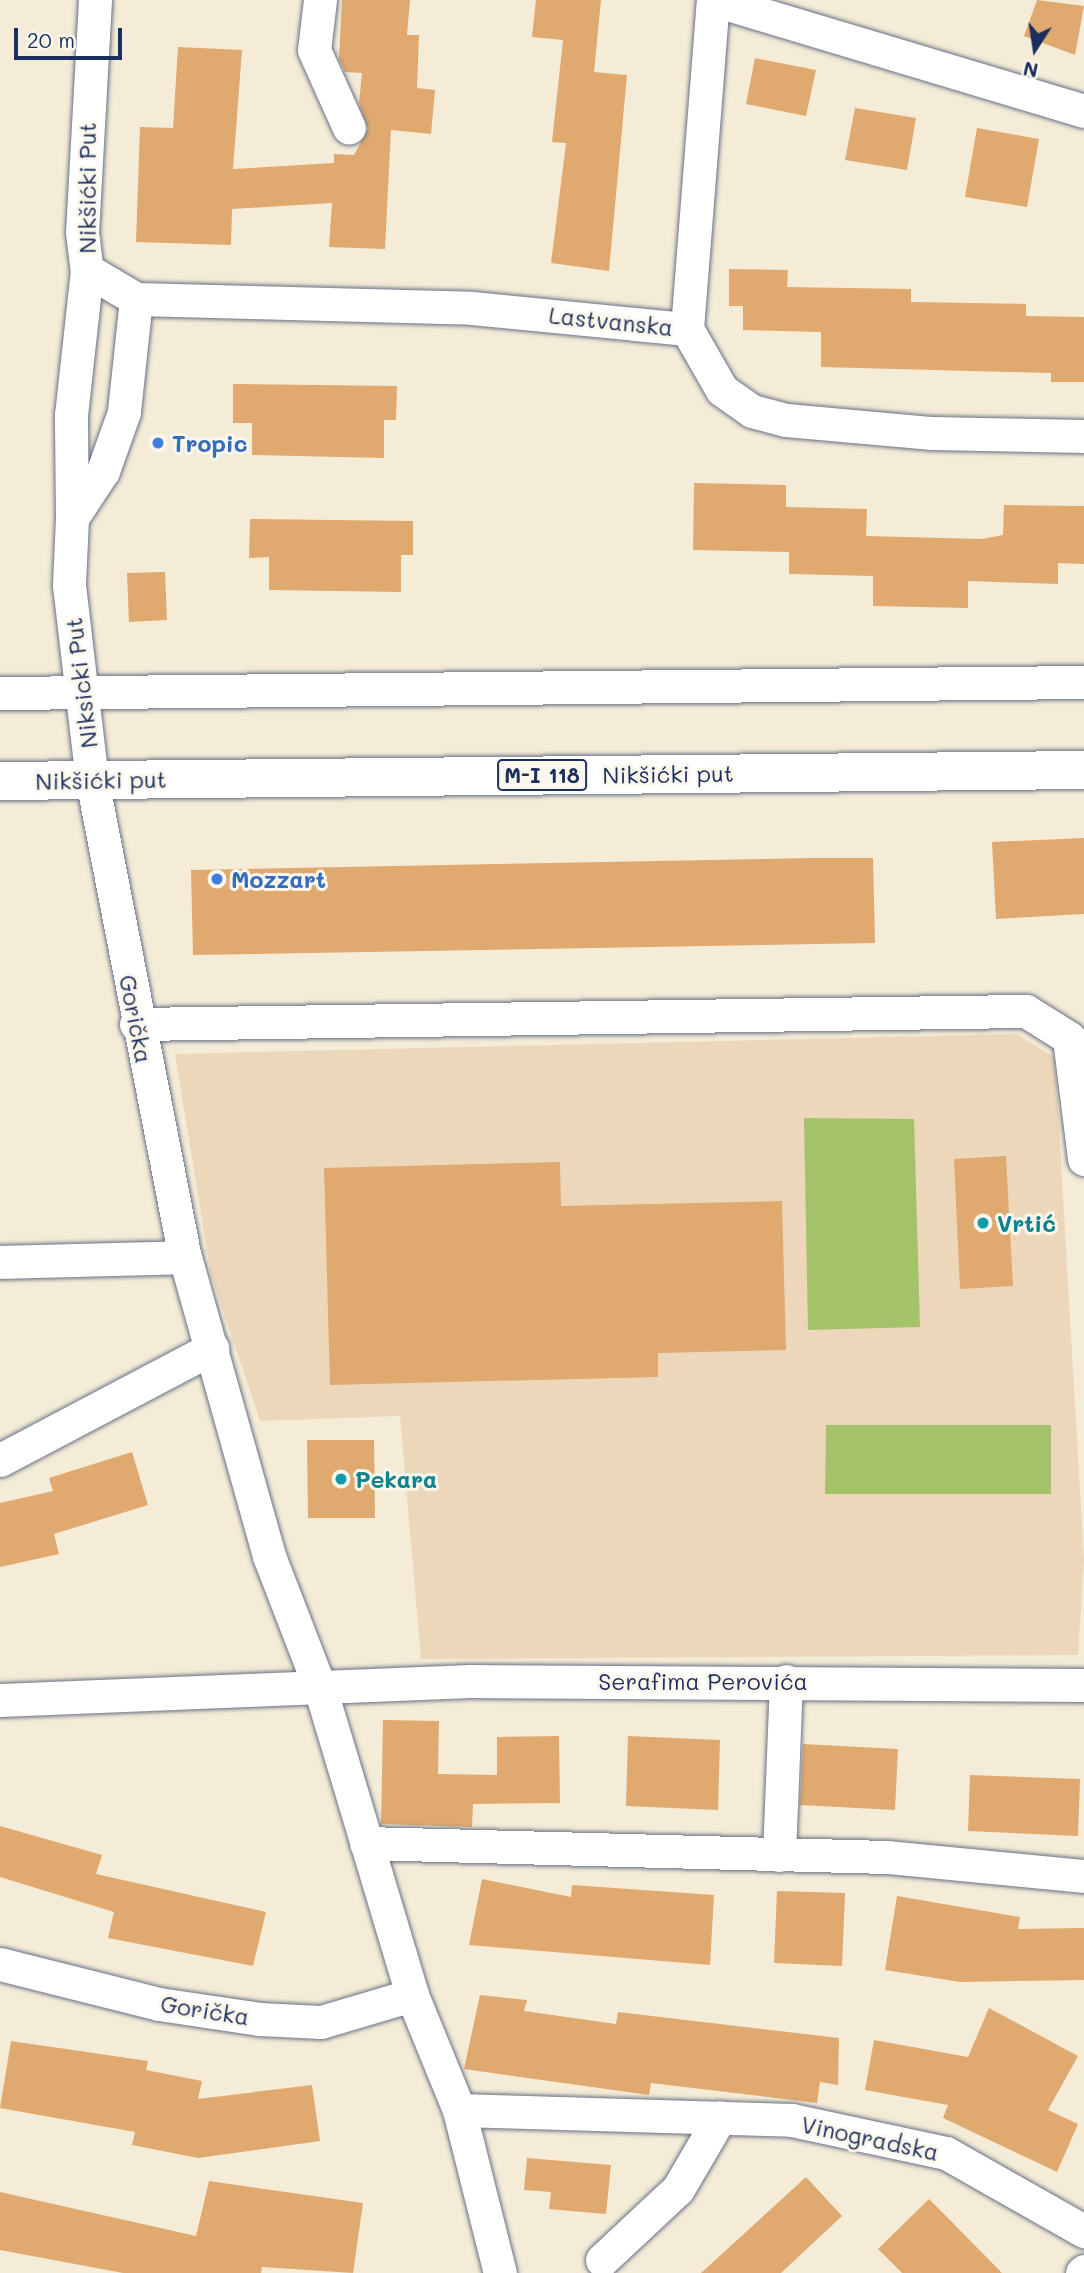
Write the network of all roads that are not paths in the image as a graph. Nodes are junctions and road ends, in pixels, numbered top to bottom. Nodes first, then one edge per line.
1 (95, 0) edge
2 (320, 0) edge
3 (713, 0) edge
4 (1084, 111) edge
5 (349, 128) dead end
6 (87, 270) junction
7 (136, 299) junction
8 (687, 329) junction
9 (1084, 436) edge
10 (72, 518) junction
11 (1084, 682) edge
12 (82, 691) junction
13 (0, 693) edge
14 (1084, 770) edge
15 (92, 780) junction
16 (0, 781) edge
17 (136, 1024) junction
18 (1084, 1159) edge
19 (186, 1257) junction
20 (0, 1262) edge
21 (212, 1349) junction
22 (0, 1460) edge
23 (786, 1681) junction
24 (1084, 1685) edge
25 (321, 1691) junction
26 (0, 1700) edge
27 (366, 1843) junction
28 (779, 1855) junction
29 (1084, 1876) edge
30 (0, 1964) edge
31 (412, 1995) junction
32 (459, 2110) junction
33 (720, 2117) junction
34 (1084, 2231) edge
35 (602, 2260) dead end
36 (500, 2273) edge

1 - 6 street, Nikšićki Put
2 - 5 street
3 - 4 street
3 - 8 street
6 - 7 street, Nikšićki Put
6 - 10 street
7 - 8 street, Lastvanska
7 - 10 street
8 - 9 street, Lastvanska
10 - 12 street, Niksicki Put
11 - 12 street
12 - 13 street
12 - 15 street, Niksicki Put
14 - 15 main road, Nikšićki put / M-I 118
15 - 16 main road, Nikšićki put / M-I 118
15 - 17 street, Gorička
17 - 18 street
17 - 19 street, Gorička
19 - 20 street
19 - 21 street, Gorička
21 - 22 street
21 - 25 street, Gorička
23 - 24 street, Serafima Perovića
23 - 25 street, Serafima Perovića
23 - 28 street
25 - 26 street
25 - 27 street, Gorička
27 - 28 street
27 - 31 street, Gorička
28 - 29 street
30 - 31 street, Gorička
31 - 32 street, Gorička
32 - 33 street, Vinogradska
32 - 36 street, Gorička
33 - 34 street, Vinogradska
33 - 35 street

